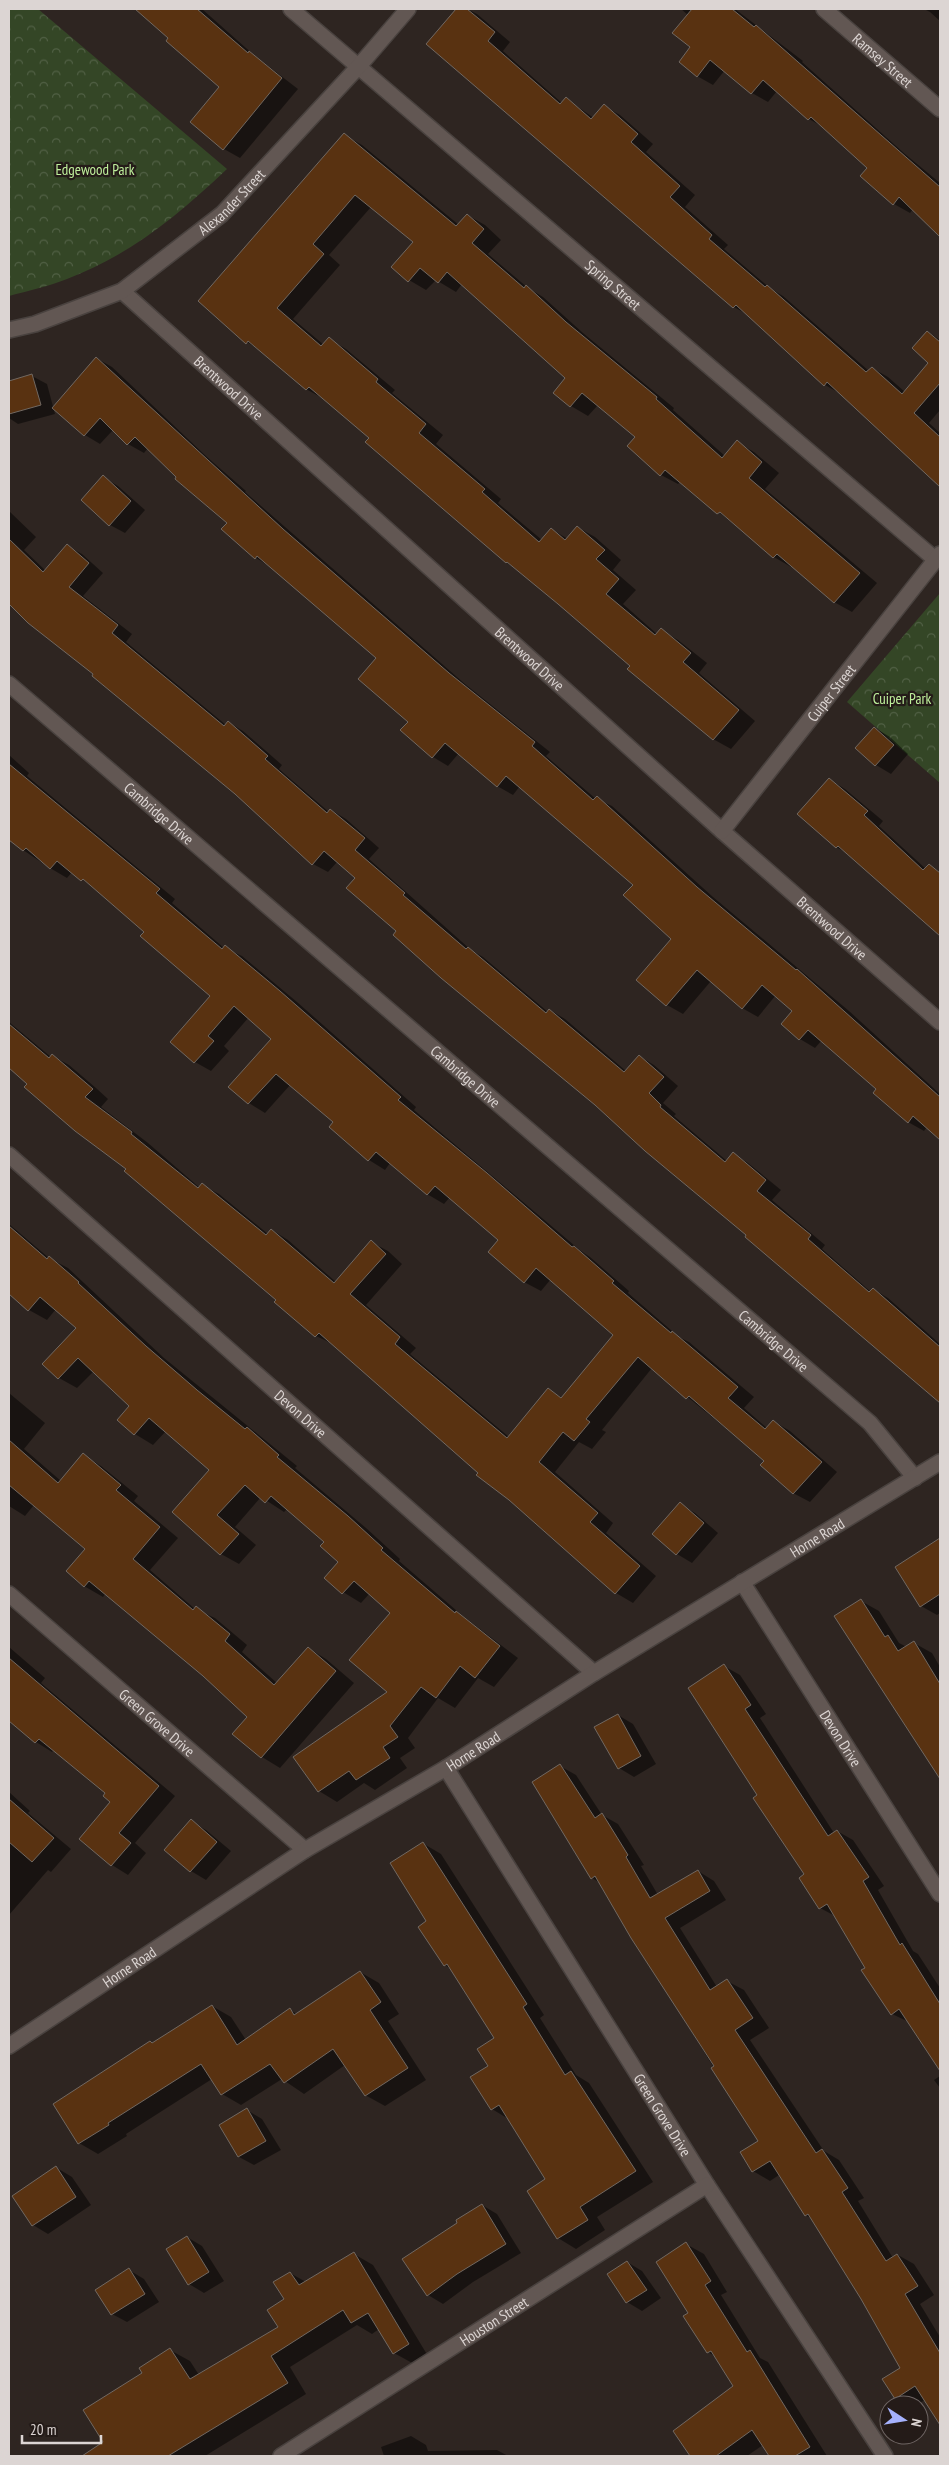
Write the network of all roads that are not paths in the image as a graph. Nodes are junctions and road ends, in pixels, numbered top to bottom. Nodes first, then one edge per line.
1 (291, 9) edge
2 (408, 9) edge
3 (824, 9) edge
4 (359, 66) junction
5 (940, 110) edge
6 (122, 291) junction
7 (9, 330) edge
8 (938, 557) edge
9 (9, 684) edge
10 (722, 831) junction
11 (940, 1022) edge
12 (9, 1155) edge
13 (940, 1462) edge
14 (915, 1478) junction
15 (742, 1582) junction
16 (9, 1594) edge
17 (594, 1673) junction
18 (446, 1768) junction
19 (305, 1850) junction
20 (940, 1894) edge
21 (9, 2046) edge
22 (707, 2185) junction
23 (280, 2456) edge
24 (885, 2456) edge

1 - 4 street, Spring Street
2 - 4 street, Alexander Street
3 - 5 street, Ramsey Street
4 - 6 street, Alexander Street
4 - 8 street, Spring Street
6 - 7 street, Alexander Street
6 - 10 street, Brentwood Drive
8 - 10 street, Cuiper Street
9 - 14 street, Cambridge Drive
10 - 11 street, Brentwood Drive
12 - 17 street, Devon Drive
13 - 14 street, Horne Road
14 - 15 street, Horne Road
15 - 17 street, Horne Road
15 - 20 street, Devon Drive
16 - 19 street, Green Grove Drive
17 - 18 street, Horne Road
18 - 19 street, Horne Road
18 - 22 street, Green Grove Drive
19 - 21 street, Horne Road
22 - 23 street, Houston Street
22 - 24 street, Green Grove Drive

